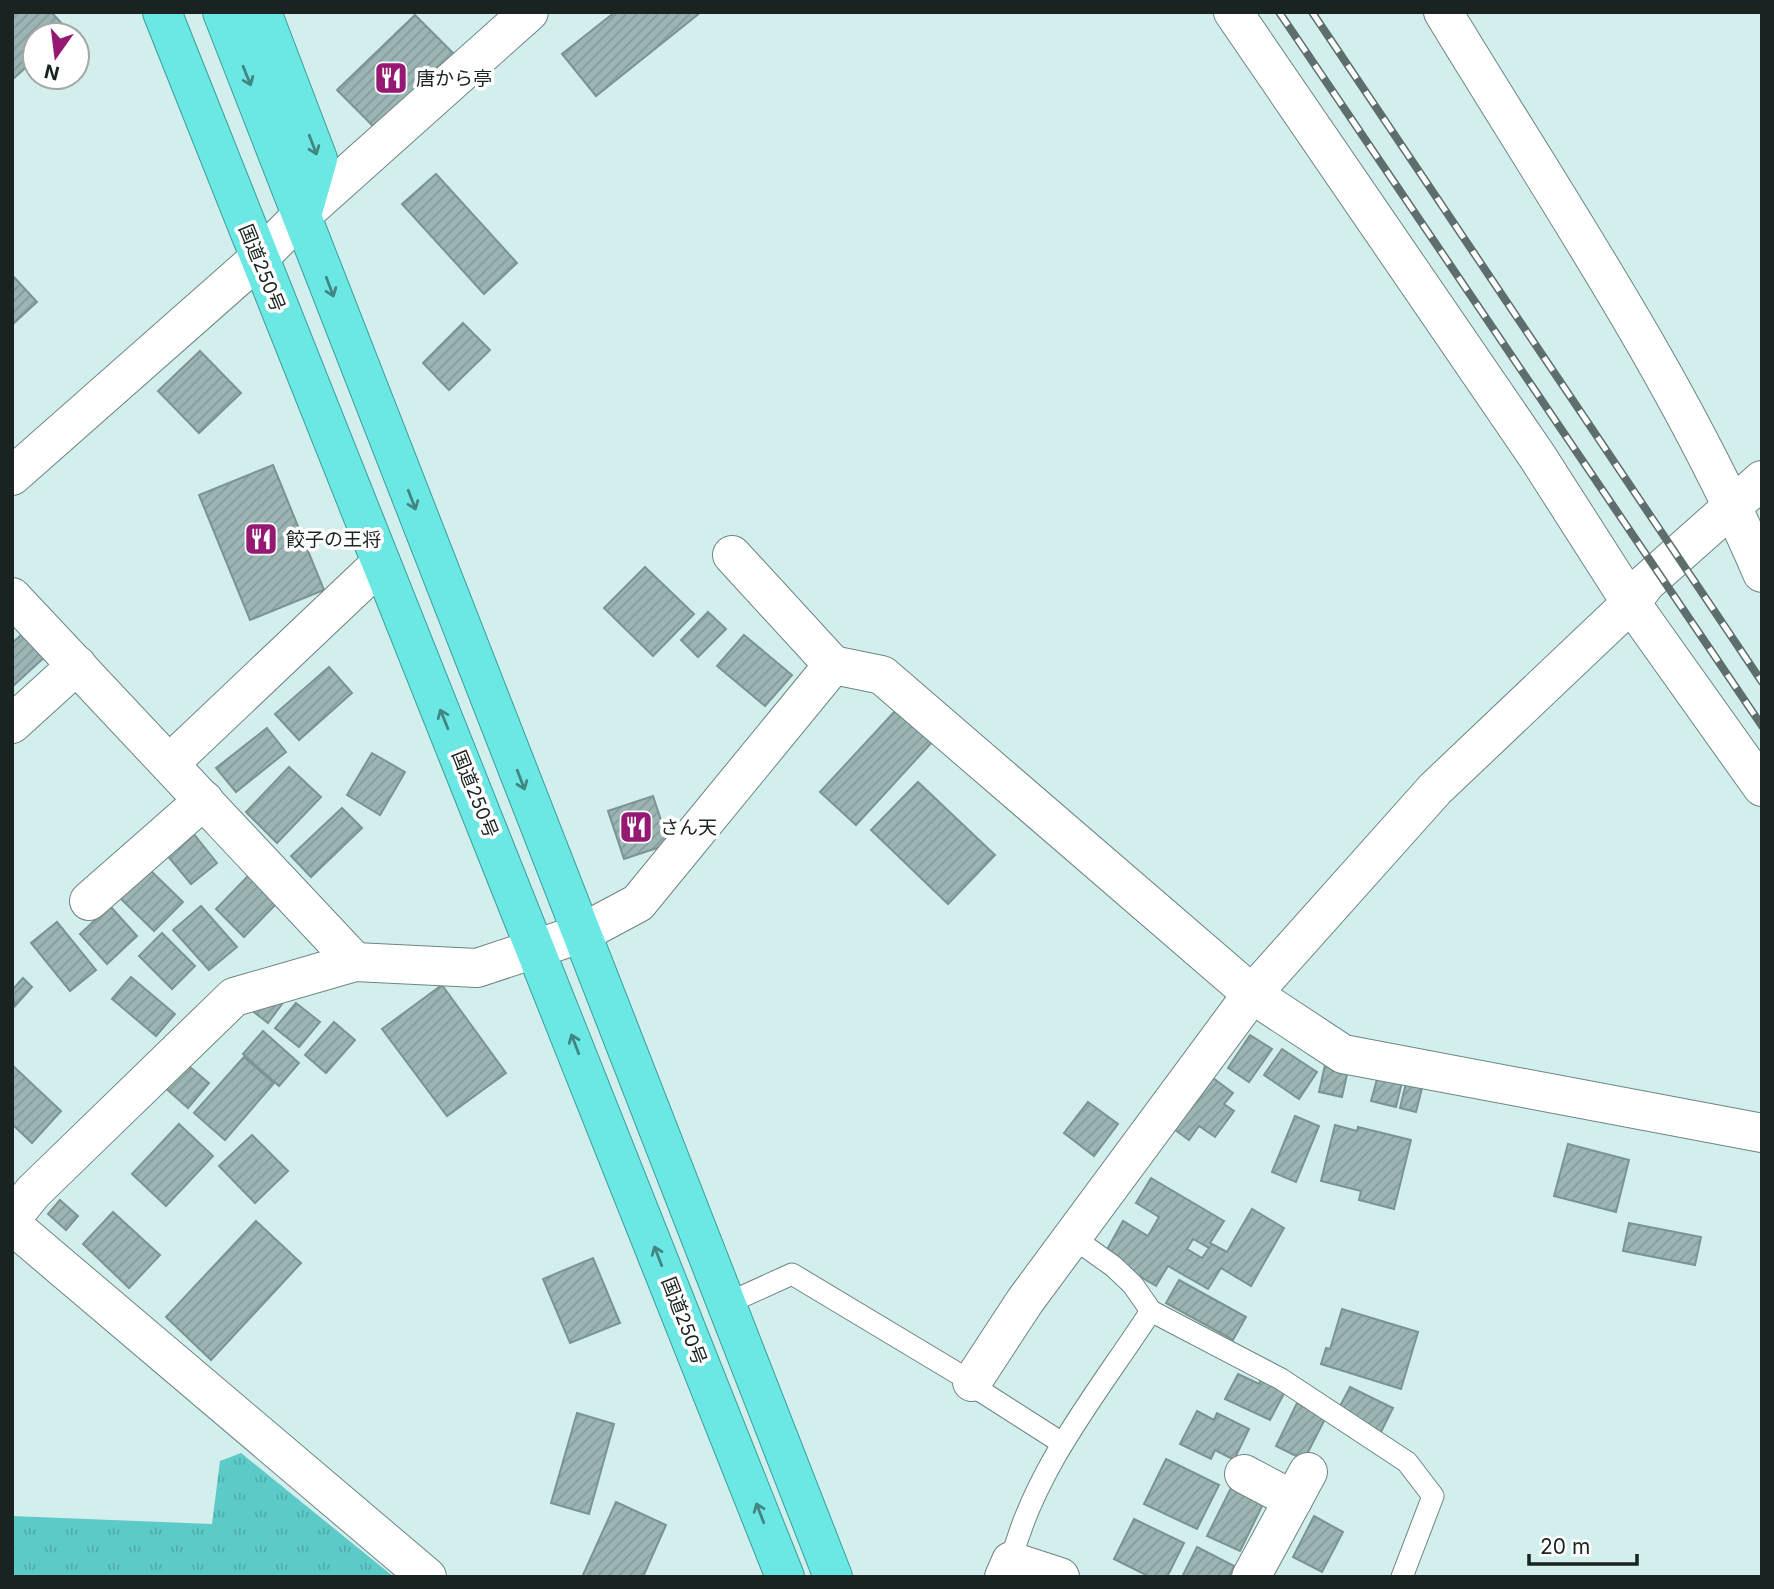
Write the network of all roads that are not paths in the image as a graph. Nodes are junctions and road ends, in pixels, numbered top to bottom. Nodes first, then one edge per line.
1 (162, 12) edge
2 (222, 12) edge
3 (262, 12) edge
4 (529, 12) edge
5 (1233, 12) edge
6 (1443, 12) edge
7 (302, 215) junction
8 (258, 259) junction
9 (12, 476) edge
10 (1762, 480) edge
11 (1733, 505) junction
12 (732, 555) dead end
13 (381, 563) junction
14 (1762, 573) edge
15 (12, 597) edge
16 (1631, 603) junction
17 (77, 665) junction
18 (833, 665) junction
19 (12, 724) edge
20 (170, 763) junction
21 (1762, 788) edge
22 (204, 800) junction
23 (89, 901) dead end
24 (580, 934) junction
25 (536, 947) junction
26 (355, 962) junction
27 (1252, 994) junction
28 (1762, 1133) edge
29 (12, 1219) edge
30 (12, 1225) edge
31 (1072, 1237) junction
32 (726, 1304) junction
33 (1151, 1311) junction
34 (972, 1381) junction
35 (1062, 1443) junction
36 (1244, 1474) dead end
37 (1008, 1569) edge
38 (427, 1577) edge
39 (785, 1577) edge
40 (833, 1577) edge
41 (1060, 1577) edge
42 (1251, 1577) edge
43 (1402, 1577) edge

1 - 8 highway, 国道250号
2 -> 7 highway
3 -> 7 highway
4 - 7 street
5 - 16 street
6 - 11 street
7 - 8 street
7 -> 24 highway
8 - 9 street
8 - 13 highway, 国道250号
10 - 11 street
11 - 14 street
11 - 16 street
12 - 18 street
13 - 20 street
25 -> 13 highway, 国道250号
15 - 17 street
16 - 21 street
16 - 27 street
17 - 19 street
17 - 20 street
18 - 24 street
18 - 27 street
20 - 22 street
22 - 23 street
22 - 26 street
24 - 25 street
24 - 32 highway
25 - 26 street
39 -> 25 highway, 国道250号
26 - 29 street
27 - 28 street
27 - 31 street
30 - 38 street
31 - 33 lane
31 - 34 street
32 - 34 lane
32 - 40 highway
33 - 35 lane
33 - 43 lane
34 - 35 lane
35 - 37 lane
36 - 42 street
37 - 41 street

